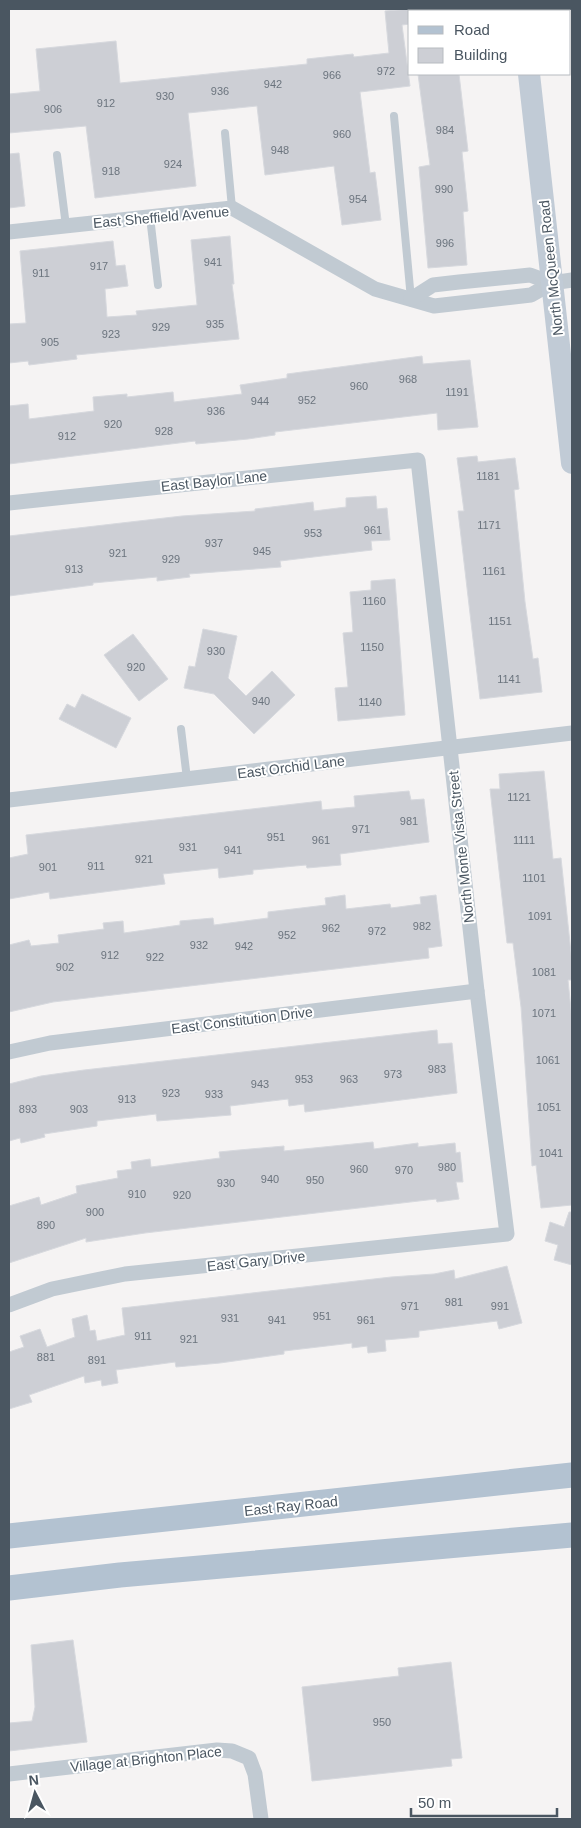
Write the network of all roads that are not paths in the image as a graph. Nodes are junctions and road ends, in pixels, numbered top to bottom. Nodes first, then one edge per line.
1 (528, 75) edge
2 (394, 116) dead end
3 (224, 133) dead end
4 (57, 155) dead end
5 (232, 208) junction
6 (150, 217) junction
7 (66, 226) junction
8 (9, 232) edge
9 (562, 281) edge
10 (158, 285) dead end
11 (411, 299) junction
12 (418, 460) joint
13 (572, 463) edge
14 (9, 503) edge
15 (181, 729) dead end
16 (572, 733) edge
17 (451, 749) junction
18 (187, 779) junction
19 (9, 800) edge
20 (477, 991) junction
21 (9, 1052) edge
22 (507, 1234) joint
23 (9, 1305) edge
24 (572, 1475) edge
25 (572, 1535) edge
26 (9, 1536) edge
27 (9, 1588) edge
28 (9, 1774) edge
29 (261, 1819) edge

1 - 9 main road, North McQueen Road
2 - 11 lane
3 - 5 lane
4 - 7 lane
5 - 6 street, East Sheffield Avenue
5 - 11 street, East Sheffield Avenue
6 - 7 street, East Sheffield Avenue
6 - 10 lane
7 - 8 street, East Sheffield Avenue
9 - 11 street, East Sheffield Avenue
9 - 11 street
9 - 13 main road, North McQueen Road
12 - 14 street, East Baylor Lane
12 - 17 street, North Monte Vista Street
15 - 18 lane
16 - 17 street, East Orchid Lane
17 - 18 street, East Orchid Lane
17 - 20 street, North Monte Vista Street
18 - 19 street, East Orchid Lane
20 - 21 street, East Constitution Drive
20 - 22 street, North Monte Vista Street
22 - 23 street, East Gary Drive
24 - 26 main road, East Ray Road
25 - 27 main road
28 - 29 street, Village at Brighton Place

